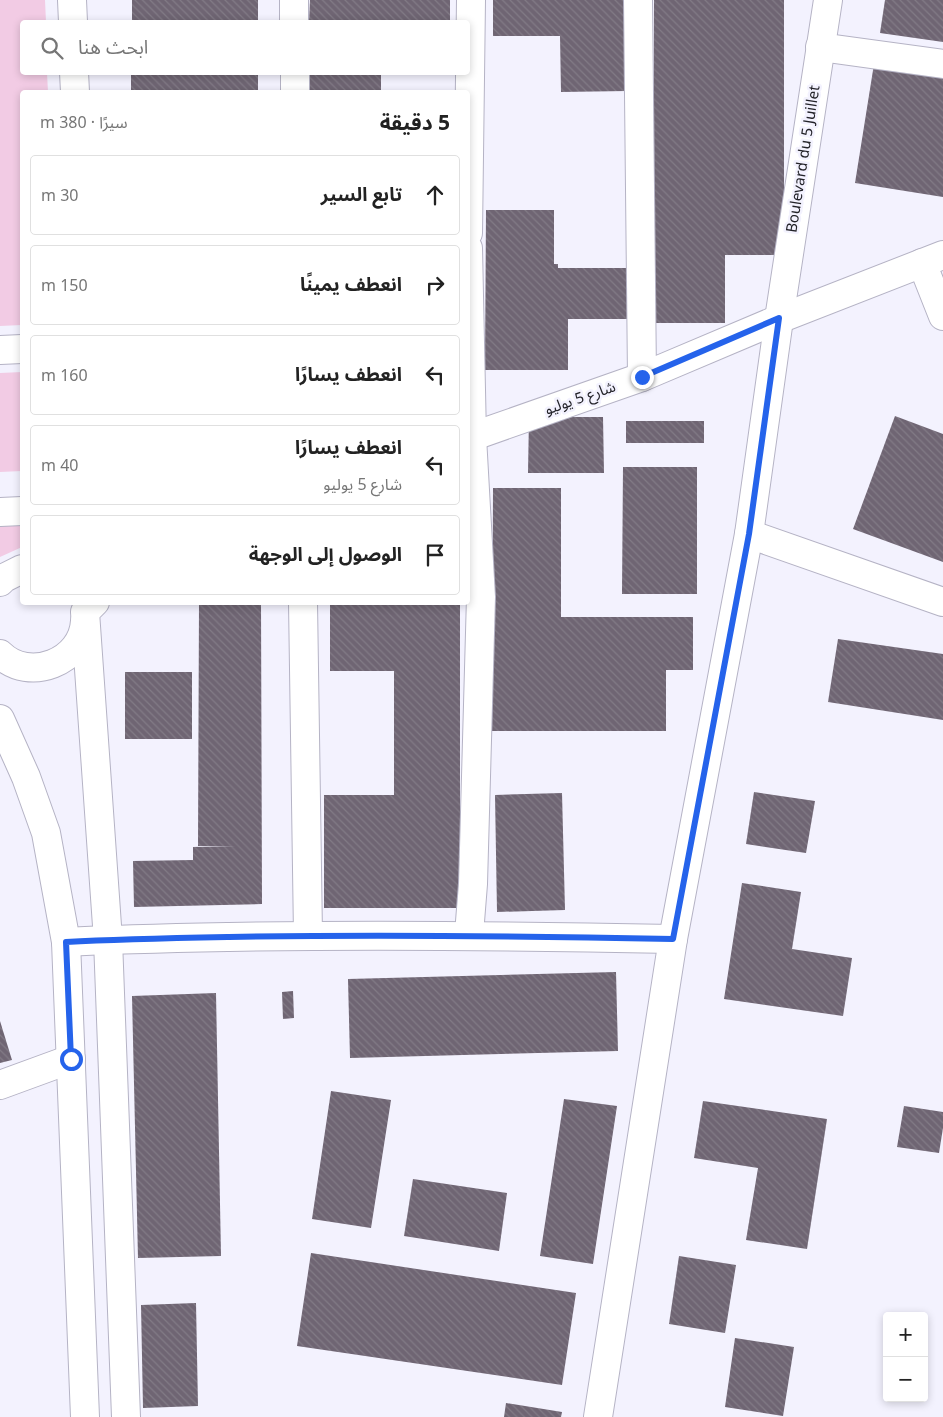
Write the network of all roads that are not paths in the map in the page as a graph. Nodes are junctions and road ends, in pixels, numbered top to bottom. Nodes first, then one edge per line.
1 (72, 0) edge
2 (294, 0) edge
3 (471, 0) edge
4 (638, 0) edge
5 (828, 0) edge
6 (73, 20) edge
7 (294, 20) edge
8 (820, 47) junction
9 (943, 64) edge
10 (74, 75) edge
11 (295, 75) edge
12 (75, 90) edge
13 (295, 90) edge
14 (470, 90) edge
15 (933, 259) edge
16 (943, 316) edge
17 (779, 318) junction
18 (20, 349) edge
19 (0, 350) edge
20 (642, 377) junction
21 (470, 438) edge
22 (20, 511) edge
23 (0, 512) edge
24 (749, 534) junction
25 (20, 570) edge
26 (0, 582) edge
27 (943, 602) edge
28 (303, 605) edge
29 (88, 606) edge
30 (1, 657) edge
31 (2, 728) edge
32 (469, 934) junction
33 (308, 935) junction
34 (673, 939) junction
35 (108, 940) junction
36 (66, 942) junction
37 (71, 1059) junction
38 (0, 1085) edge
39 (85, 1417) edge
40 (126, 1417) edge
41 (598, 1417) edge

1 - 6 street
2 - 7 street
3 - 14 street
4 - 20 street
5 - 8 street, Boulevard du 5 Juillet
8 - 9 street
8 - 17 street, Boulevard du 5 Juillet
10 - 12 street
11 - 13 street
15 - 16 street
15 - 17 street, شارع 5 يوليو
17 - 20 street, شارع 5 يوليو
17 - 24 street, Boulevard du 5 Juillet
18 - 19 street
20 - 21 street, شارع 5 يوليو
21 - 32 street
22 - 23 street
24 - 27 street
24 - 34 street, Boulevard du 5 Juillet
25 - 26 street
28 - 33 street
29 - 30 street
29 - 35 street
31 - 36 street
32 - 33 street
32 - 34 street
33 - 35 street
34 - 41 street, Boulevard du 5 Juillet
35 - 36 street
35 - 40 street
36 - 37 street
37 - 38 street
37 - 39 street

